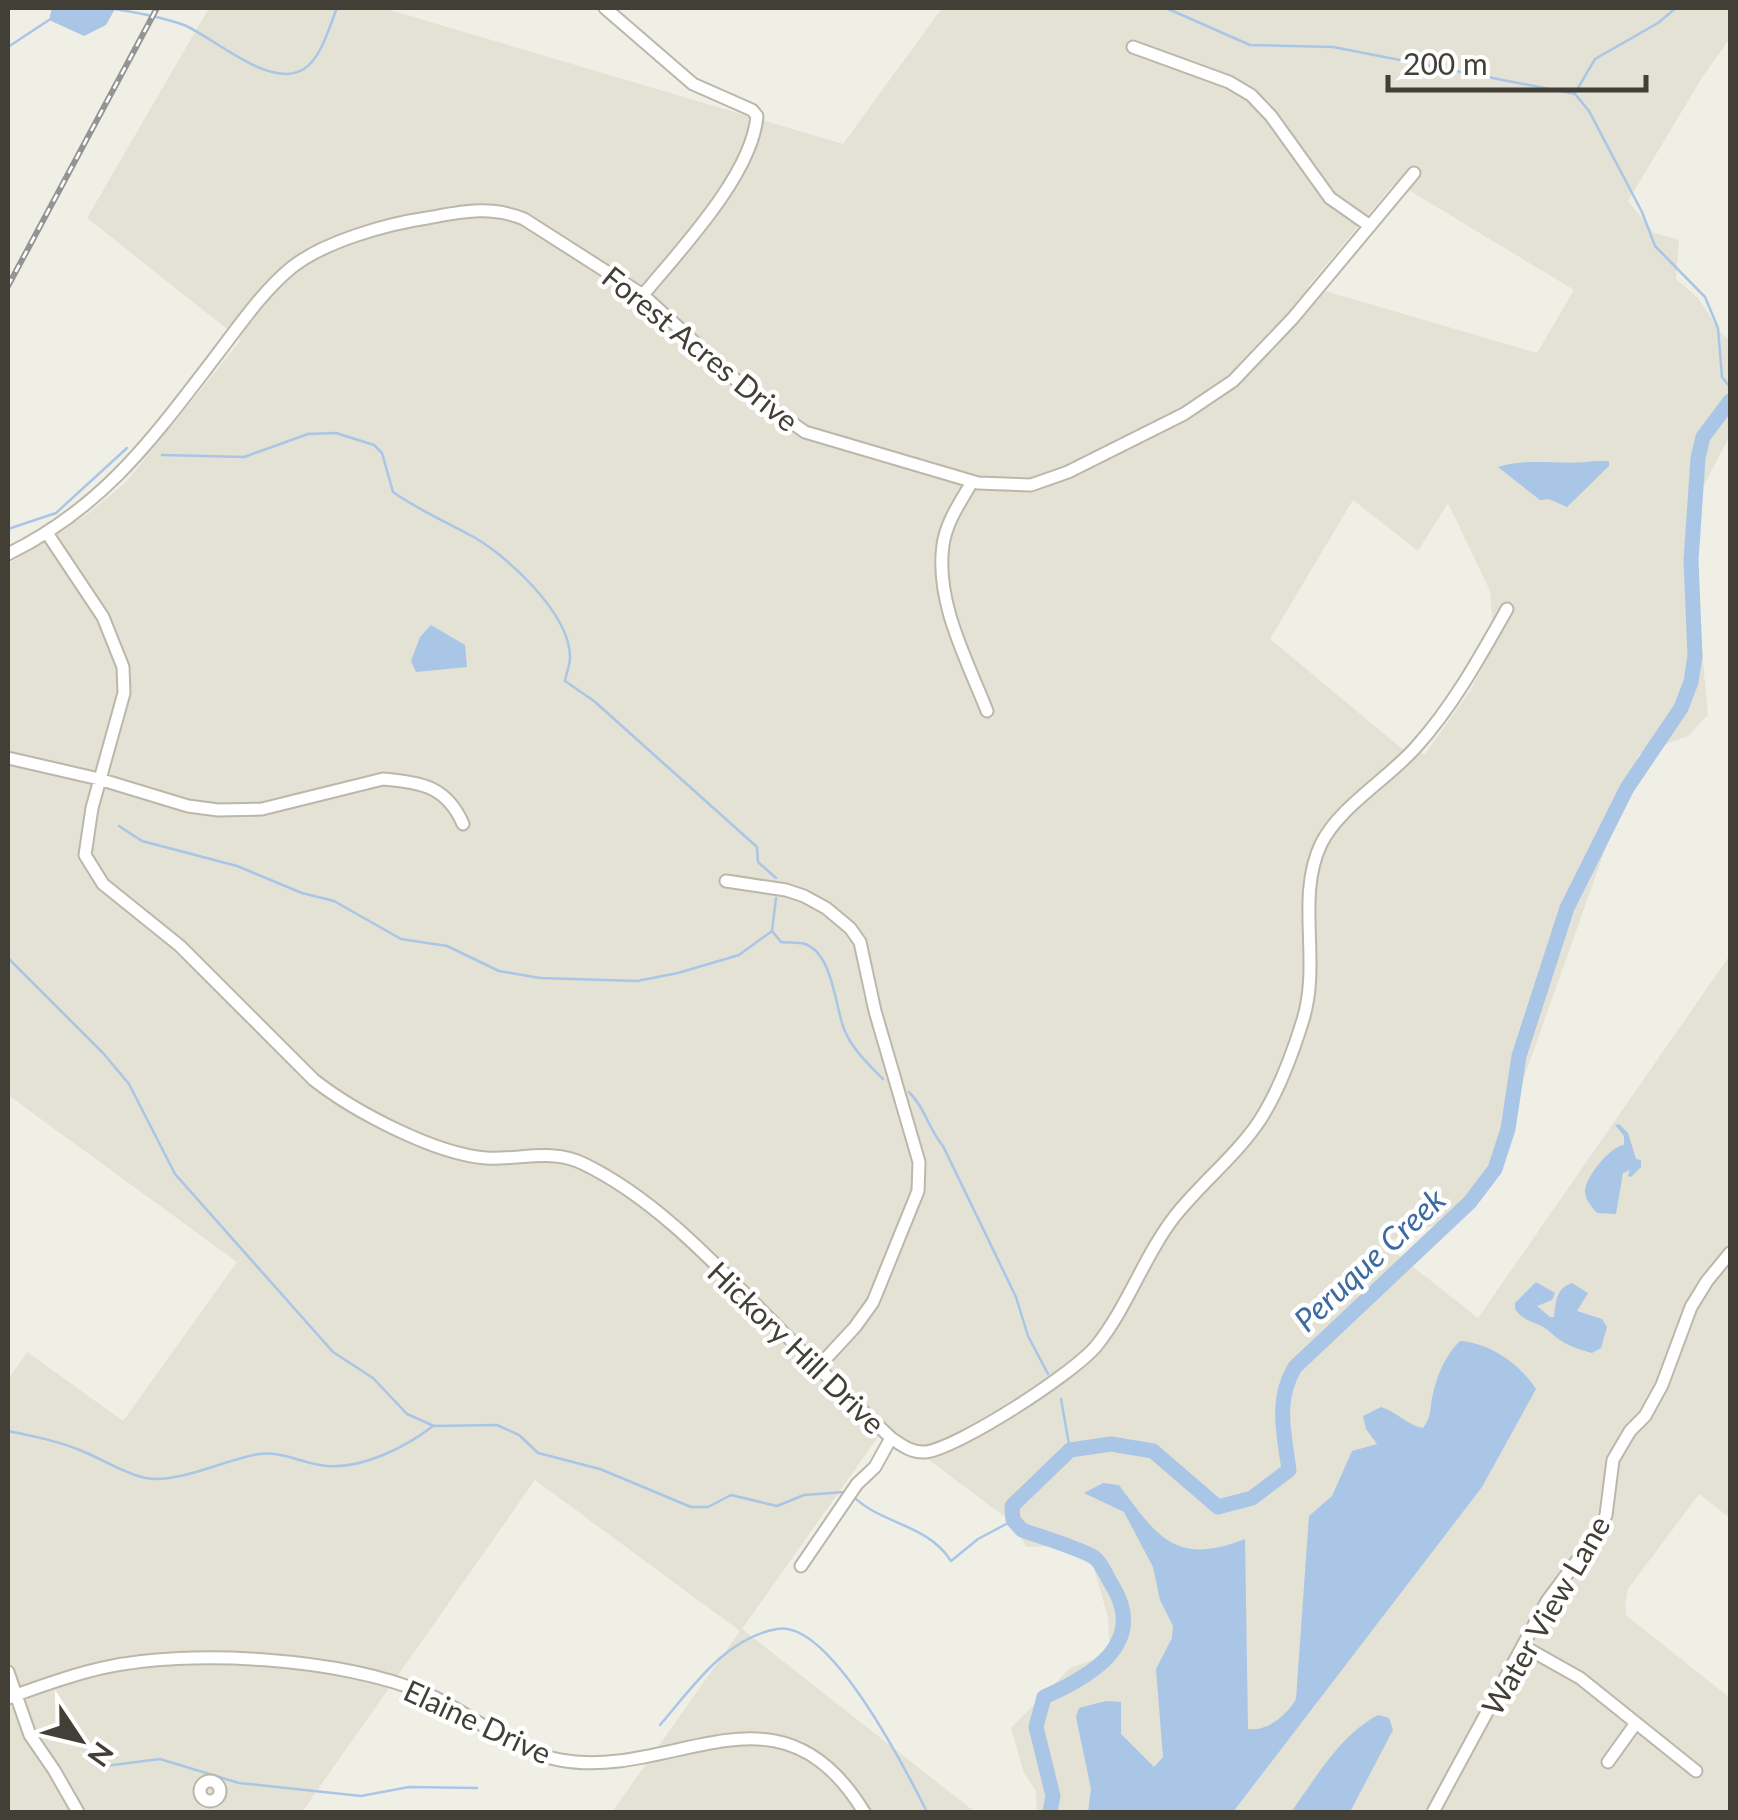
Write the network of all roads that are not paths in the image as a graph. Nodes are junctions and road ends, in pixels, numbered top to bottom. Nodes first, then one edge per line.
1 (604, 8) edge
2 (1133, 47) dead end
3 (1414, 173) dead end
4 (1370, 226) junction
5 (643, 296) junction
6 (972, 482) junction
7 (47, 533) junction
8 (8, 554) edge
9 (1508, 609) dead end
10 (987, 711) dead end
11 (8, 758) edge
12 (99, 779) junction
13 (463, 824) dead end
14 (726, 881) dead end
15 (1730, 1253) edge
16 (818, 1367) junction
17 (890, 1438) junction
18 (801, 1566) dead end
19 (1524, 1646) junction
20 (8, 1672) edge
21 (11, 1697) edge
22 (1636, 1723) junction
23 (1608, 1762) dead end
24 (1696, 1770) dead end
25 (78, 1812) edge
26 (864, 1812) edge
27 (1433, 1812) edge

1 - 5 street
2 - 4 street
3 - 4 street, Forest Acres Drive
4 - 6 street, Forest Acres Drive
5 - 6 street, Forest Acres Drive
5 - 7 street, Forest Acres Drive
6 - 10 street
7 - 8 street, Forest Acres Drive
7 - 12 street, Hickory Hill Drive
9 - 17 street, Hickory Hill Drive
11 - 12 street
12 - 13 street
12 - 16 street, Hickory Hill Drive
14 - 16 street
15 - 19 street, Water View Lane
16 - 17 street, Hickory Hill Drive
17 - 18 street
19 - 22 street
19 - 27 street, Water View Lane
20 - 21 street
21 - 25 street
21 - 26 street, Elaine Drive
22 - 23 street
22 - 24 street

